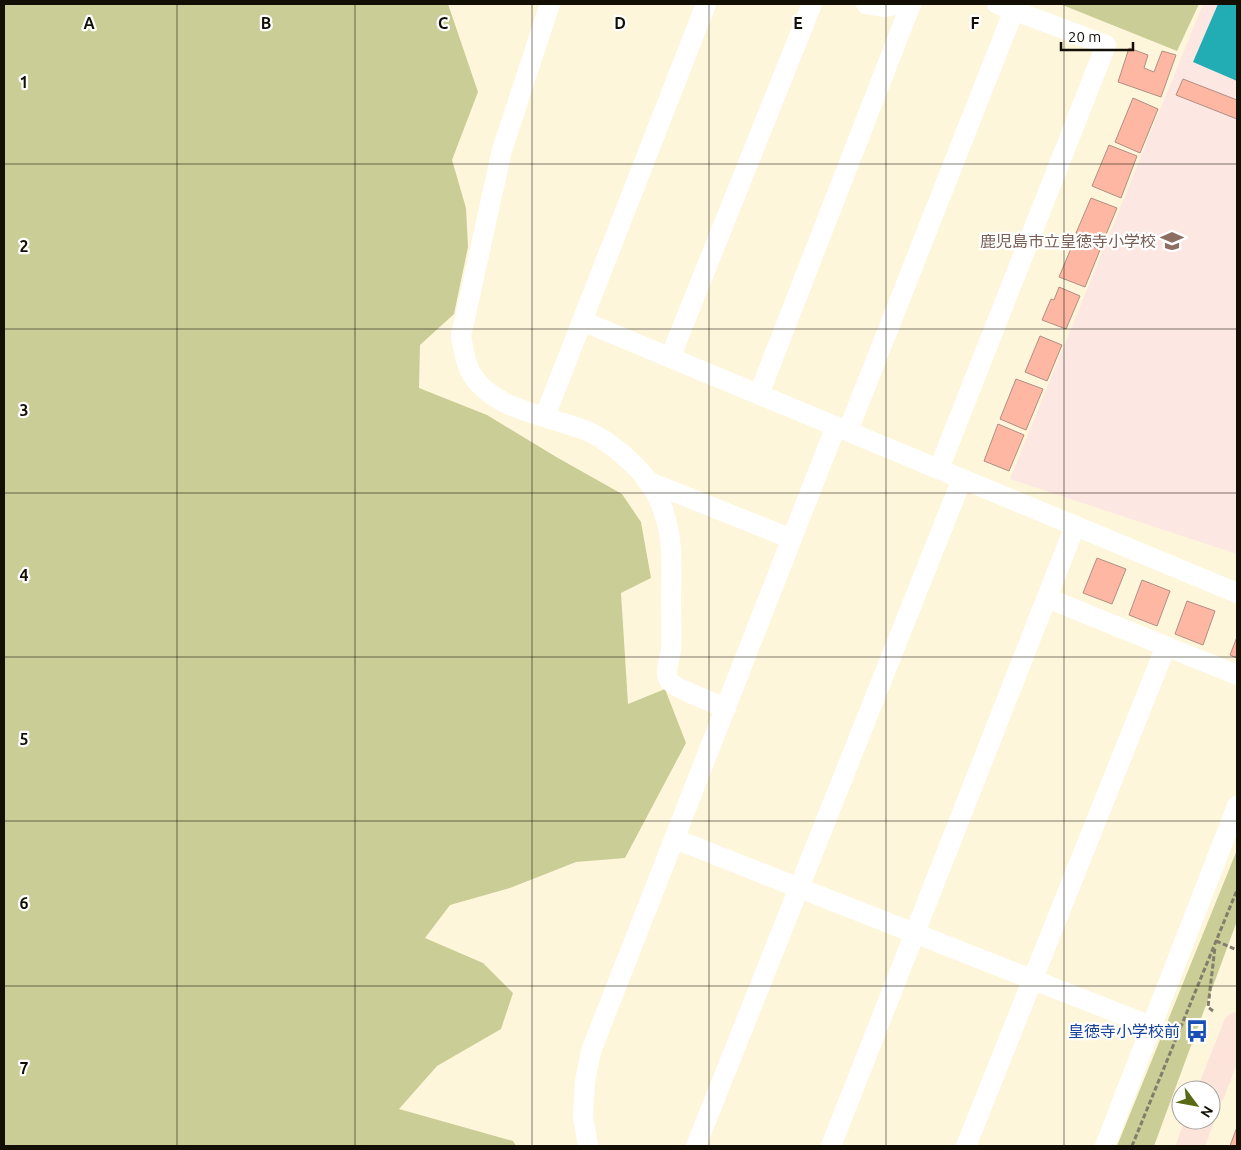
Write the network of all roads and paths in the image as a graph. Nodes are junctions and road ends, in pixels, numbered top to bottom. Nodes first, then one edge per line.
1 (550, 4) edge
2 (706, 4) edge
3 (812, 4) edge
4 (866, 4) edge
5 (902, 4) edge
6 (912, 4) edge
7 (1005, 7) edge
8 (582, 321) junction
9 (670, 358) junction
10 (759, 394) junction
11 (545, 416) junction
12 (842, 429) junction
13 (940, 469) junction
14 (962, 479) junction
15 (647, 481) junction
16 (1075, 526) junction
17 (792, 539) junction
18 (1237, 593) edge
19 (1047, 598) junction
20 (1166, 646) junction
21 (1237, 675) edge
22 (726, 708) junction
23 (1237, 806) edge
24 (674, 838) junction
25 (799, 888) junction
26 (1237, 890) edge
27 (915, 933) junction
28 (1216, 941) junction
29 (1237, 950) edge
30 (1033, 980) junction
31 (1213, 1011) dead end
32 (1151, 1026) junction
33 (1237, 1026) edge
34 (1216, 1080) edge
35 (1196, 1130) edge
36 (588, 1146) edge
37 (696, 1146) edge
38 (831, 1146) edge
39 (966, 1146) edge
40 (1104, 1146) edge
41 (1132, 1146) edge
42 (1190, 1146) edge

1 - 11 street
2 - 8 street
3 - 9 street
4 - 5 street
6 - 10 street
7 - 12 street
7 - 13 street
8 - 9 street
8 - 11 street
9 - 10 street
10 - 12 street
11 - 15 street
12 - 13 street
12 - 17 street
13 - 14 street
14 - 16 street
14 - 25 street
15 - 17 street
15 - 22 street
16 - 18 street
16 - 19 street
17 - 22 street
19 - 20 street
19 - 27 street
20 - 21 street
20 - 30 street
22 - 24 street
23 - 32 street
24 - 25 street
24 - 36 street
25 - 27 street
25 - 37 street
26 - 28 path
27 - 30 street
27 - 38 street
28 - 29 path
28 - 31 path
28 - 41 path
30 - 32 street
30 - 39 street
32 - 40 street
33 - 34 street
35 - 42 street

